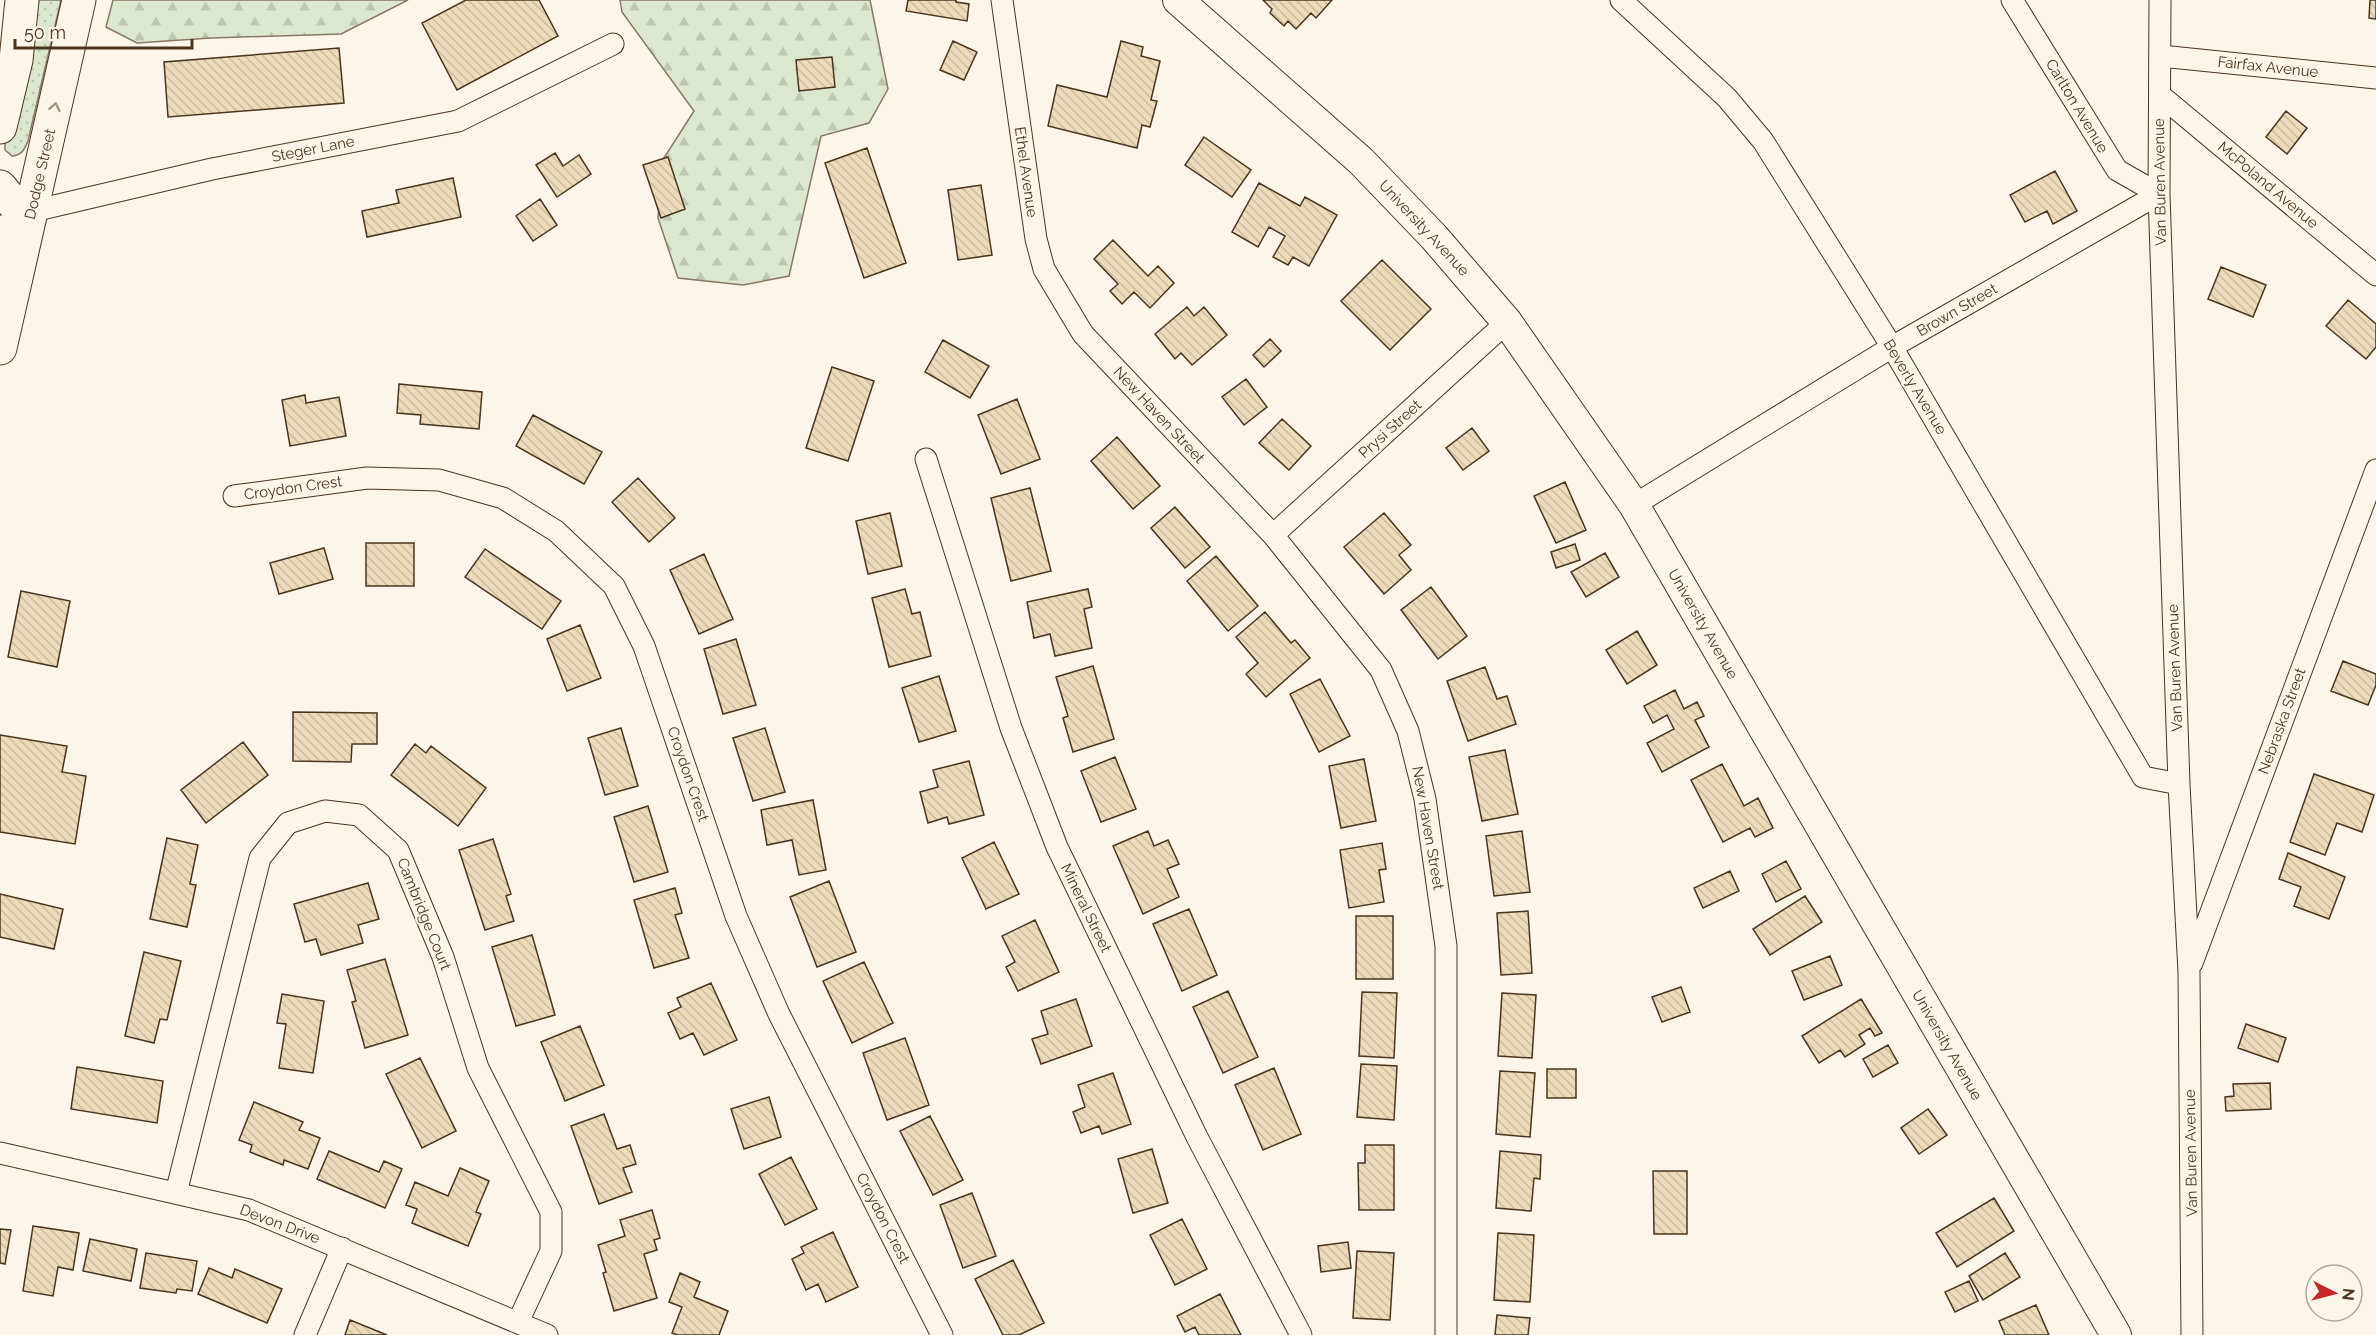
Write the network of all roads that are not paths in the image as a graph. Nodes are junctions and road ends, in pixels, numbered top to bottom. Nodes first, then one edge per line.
1 (10, 0) edge
2 (22, 0) edge
3 (79, 0) edge
4 (1002, 0) edge
5 (1178, 0) edge
6 (1621, 0) edge
7 (2012, 0) edge
8 (2160, 0) edge
9 (613, 44) dead end
10 (0, 45) edge
11 (2160, 56) junction
12 (2376, 78) edge
13 (2160, 95) junction
14 (0, 127) edge
15 (2159, 194) junction
16 (10, 210) edge
17 (2376, 275) edge
18 (0, 278) edge
19 (1507, 322) junction
20 (1083, 333) joint
21 (1892, 347) junction
22 (0, 348) edge
23 (926, 459) dead end
24 (2376, 470) edge
25 (234, 496) dead end
26 (1634, 506) junction
27 (1273, 536) junction
28 (2179, 784) junction
29 (2189, 972) junction
30 (0, 1153) edge
31 (176, 1193) junction
32 (342, 1248) junction
33 (518, 1322) junction
34 (305, 1335) edge
35 (547, 1335) edge
36 (942, 1335) edge
37 (1301, 1335) edge
38 (1446, 1335) edge
39 (2116, 1335) edge
40 (2192, 1335) edge

1 - 10 highway
2 - 14 highway
16 -> 3 highway, Dodge Street
4 - 20 street, Ethel Avenue
5 - 19 main road, University Avenue
6 - 21 street, Beverly Avenue
7 - 15 street, Carlton Avenue
8 - 11 street, Van Buren Avenue
9 - 16 street, Steger Lane
11 - 12 street, Fairfax Avenue
11 - 13 street, Van Buren Avenue
13 - 15 street, Van Buren Avenue
13 - 17 street, McPoland Avenue
15 - 21 street, Brown Street
15 - 28 street, Van Buren Avenue
16 - 18 highway
16 - 22 highway, Dodge Street
19 - 26 main road, University Avenue
19 - 27 street, Prysi Street
20 - 27 street, New Haven Street
21 - 26 street, Brown Street
21 - 28 street, Beverly Avenue
23 - 37 street, Mineral Street
24 - 29 street, Nebraska Street
25 - 36 street, Croydon Crest
26 - 39 main road, University Avenue
27 - 38 street, New Haven Street
28 - 29 street, Van Buren Avenue
29 - 40 street, Van Buren Avenue
30 - 31 street, Devon Drive
31 - 32 street, Devon Drive
31 - 33 street, Cambridge Court
32 - 33 street, Devon Drive
32 - 34 street
33 - 35 street, Devon Drive

